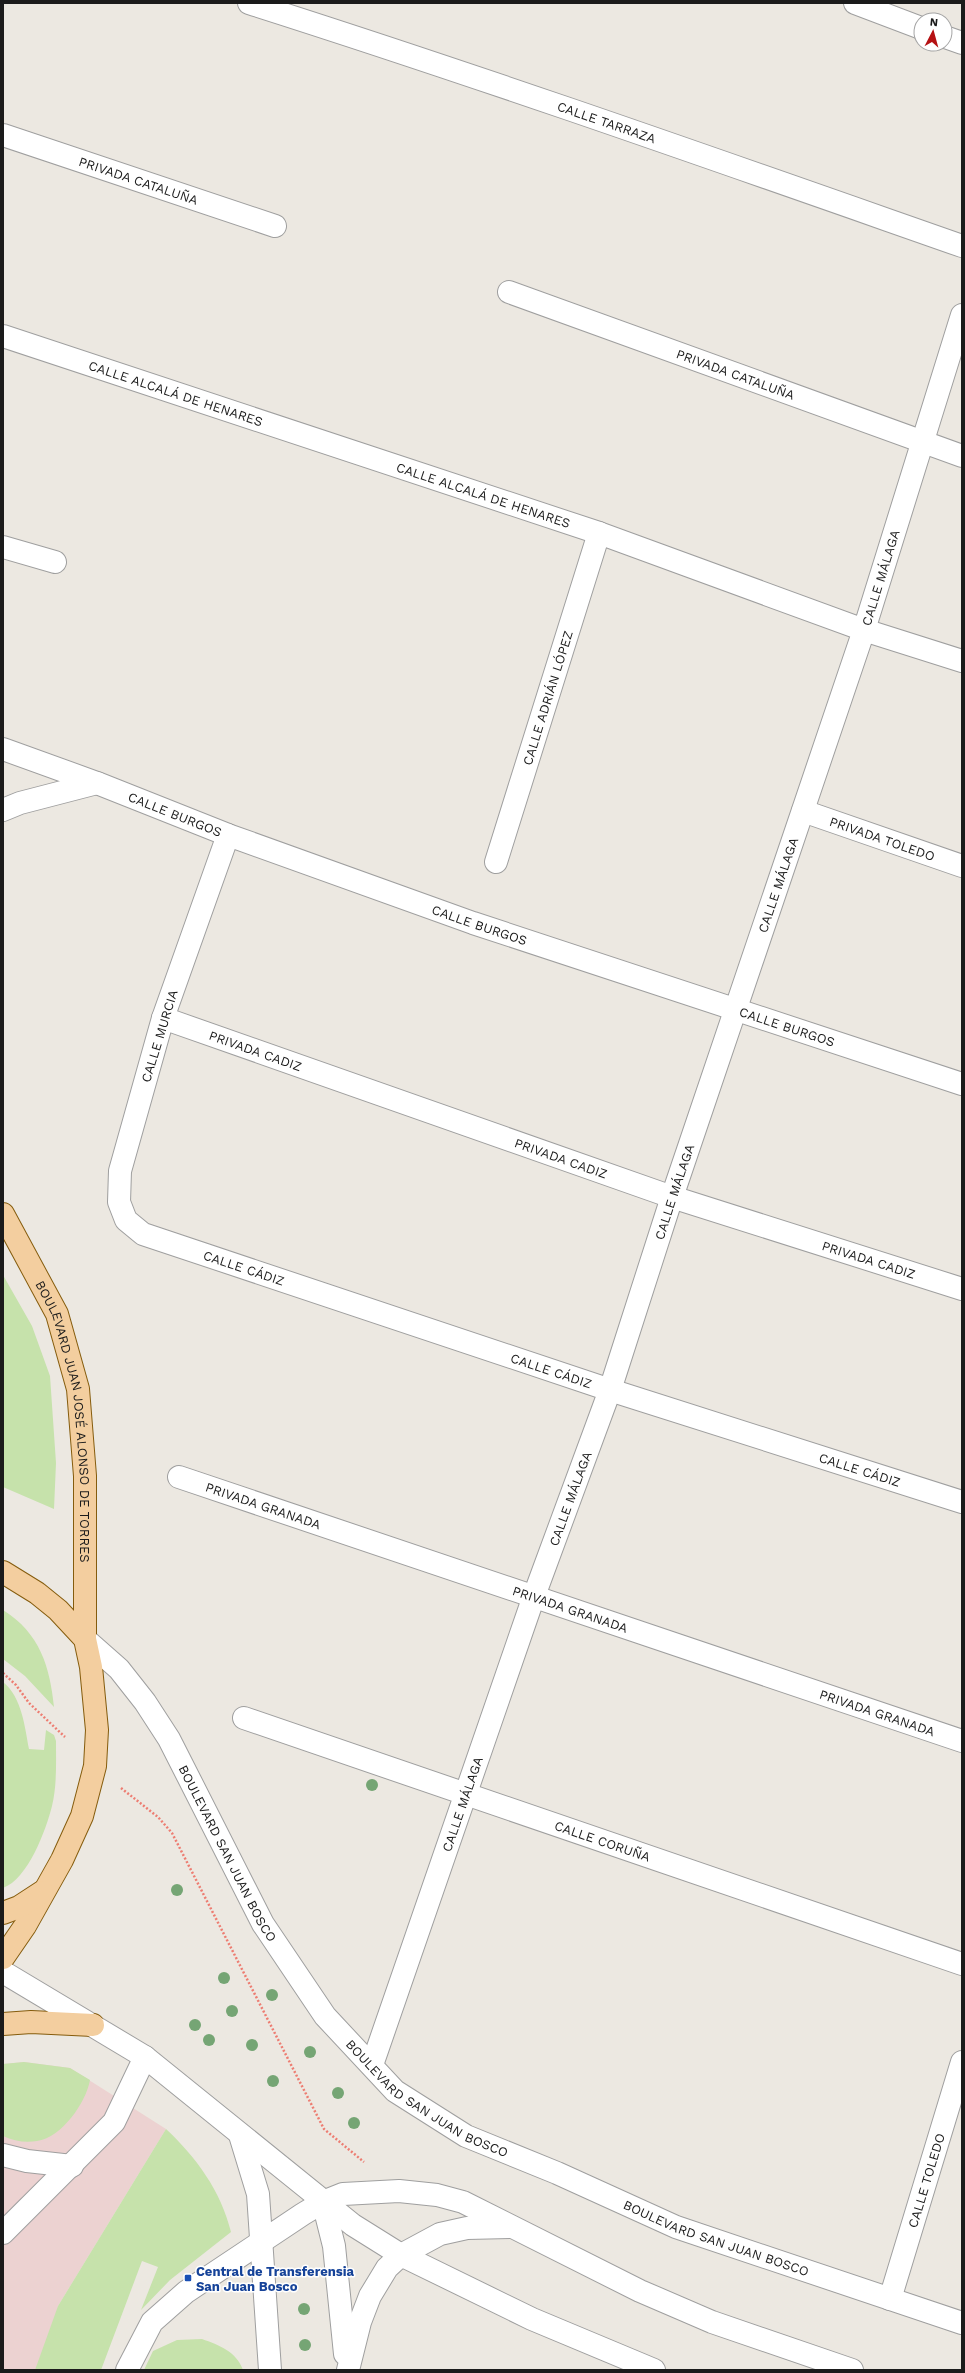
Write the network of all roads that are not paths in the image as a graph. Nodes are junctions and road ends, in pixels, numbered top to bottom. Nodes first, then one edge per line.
1 (249, 3) edge
2 (855, 3) edge
3 (913, 25) edge
4 (3, 135) edge
5 (275, 226) dead end
6 (962, 246) edge
7 (509, 292) dead end
8 (962, 315) edge
9 (3, 336) edge
10 (923, 443) junction
11 (962, 456) edge
12 (599, 533) junction
13 (3, 547) edge
14 (55, 562) dead end
15 (864, 630) junction
16 (962, 661) edge
17 (3, 749) edge
18 (97, 783) junction
19 (3, 810) edge
20 (803, 811) junction
21 (228, 835) junction
22 (496, 862) dead end
23 (962, 866) edge
24 (736, 1009) junction
25 (163, 1018) junction
26 (962, 1084) edge
27 (672, 1198) junction
28 (3, 1214) edge
29 (143, 1234) joint
30 (962, 1288) edge
31 (610, 1390) junction
32 (179, 1477) dead end
33 (962, 1502) edge
34 (3, 1572) edge
35 (534, 1596) junction
36 (85, 1639) junction
37 (244, 1718) dead end
38 (962, 1741) edge
39 (466, 1794) junction
40 (45, 1890) junction
41 (3, 1913) edge
42 (3, 1958) edge
43 (962, 1964) edge
44 (3, 1972) edge
45 (3, 2024) edge
46 (93, 2025) junction
47 (145, 2057) junction
48 (962, 2062) edge
49 (372, 2065) junction
50 (240, 2135) junction
51 (3, 2155) edge
52 (72, 2166) junction
53 (323, 2202) junction
54 (514, 2227) junction
55 (3, 2233) edge
56 (260, 2243) junction
57 (401, 2256) junction
58 (890, 2299) junction
59 (962, 2323) edge
60 (127, 2370) edge
61 (270, 2370) edge
62 (348, 2370) edge
63 (654, 2370) edge
64 (852, 2370) edge

1 - 6 street, CALLE TARRAZA
2 - 3 street
4 - 5 street, PRIVADA CATALUÑA
7 - 10 street, PRIVADA CATALUÑA
8 - 10 street, CALLE MÁLAGA
9 - 12 street, CALLE ALCALÁ DE HENARES
10 - 11 street, PRIVADA CATALUÑA
10 - 15 street, CALLE MÁLAGA
12 - 15 street, CALLE ALCALÁ DE HENARES
12 - 22 street, CALLE ADRIÁN LÓPEZ
13 - 14 street
15 - 16 street, CALLE ALCALÁ DE HENARES
15 - 20 street, CALLE MÁLAGA
17 - 18 street, CALLE BURGOS
18 - 19 street
18 - 21 street, CALLE BURGOS
20 - 23 street, PRIVADA TOLEDO
20 - 24 street, CALLE MÁLAGA
21 - 24 street, CALLE BURGOS
21 - 25 street, CALLE MURCIA
24 - 26 street, CALLE BURGOS
24 - 27 street, CALLE MÁLAGA
25 - 27 street, PRIVADA CADIZ
25 - 29 street, CALLE MURCIA
27 - 30 street, PRIVADA CADIZ
27 - 31 street, CALLE MÁLAGA
28 - 36 main road, BOULEVARD JUAN JOSÉ ALONSO DE TORRES
29 - 31 street, CALLE CÁDIZ
31 - 33 street, CALLE CÁDIZ
31 - 35 street, CALLE MÁLAGA
32 - 35 street, PRIVADA GRANADA
34 - 36 main road
35 - 38 street, PRIVADA GRANADA
35 - 39 street, CALLE MÁLAGA
36 - 40 main road
36 - 49 street, BOULEVARD SAN JUAN BOSCO
37 - 39 street, CALLE CORUÑA
39 - 43 street, CALLE CORUÑA
39 - 49 street, CALLE MÁLAGA
40 - 41 main road
40 - 42 main road
44 - 46 street
45 - 46 main road
46 - 47 street
47 - 50 street
47 - 52 street
48 - 58 street, CALLE TOLEDO
49 - 58 street, BOULEVARD SAN JUAN BOSCO
50 - 53 street
50 - 56 street
51 - 52 street
52 - 55 street
53 - 54 street
53 - 56 street
53 - 57 street
53 - 62 street
54 - 57 street
54 - 64 street
56 - 60 street
56 - 61 street
57 - 62 street
57 - 63 street
58 - 59 street, BOULEVARD SAN JUAN BOSCO

